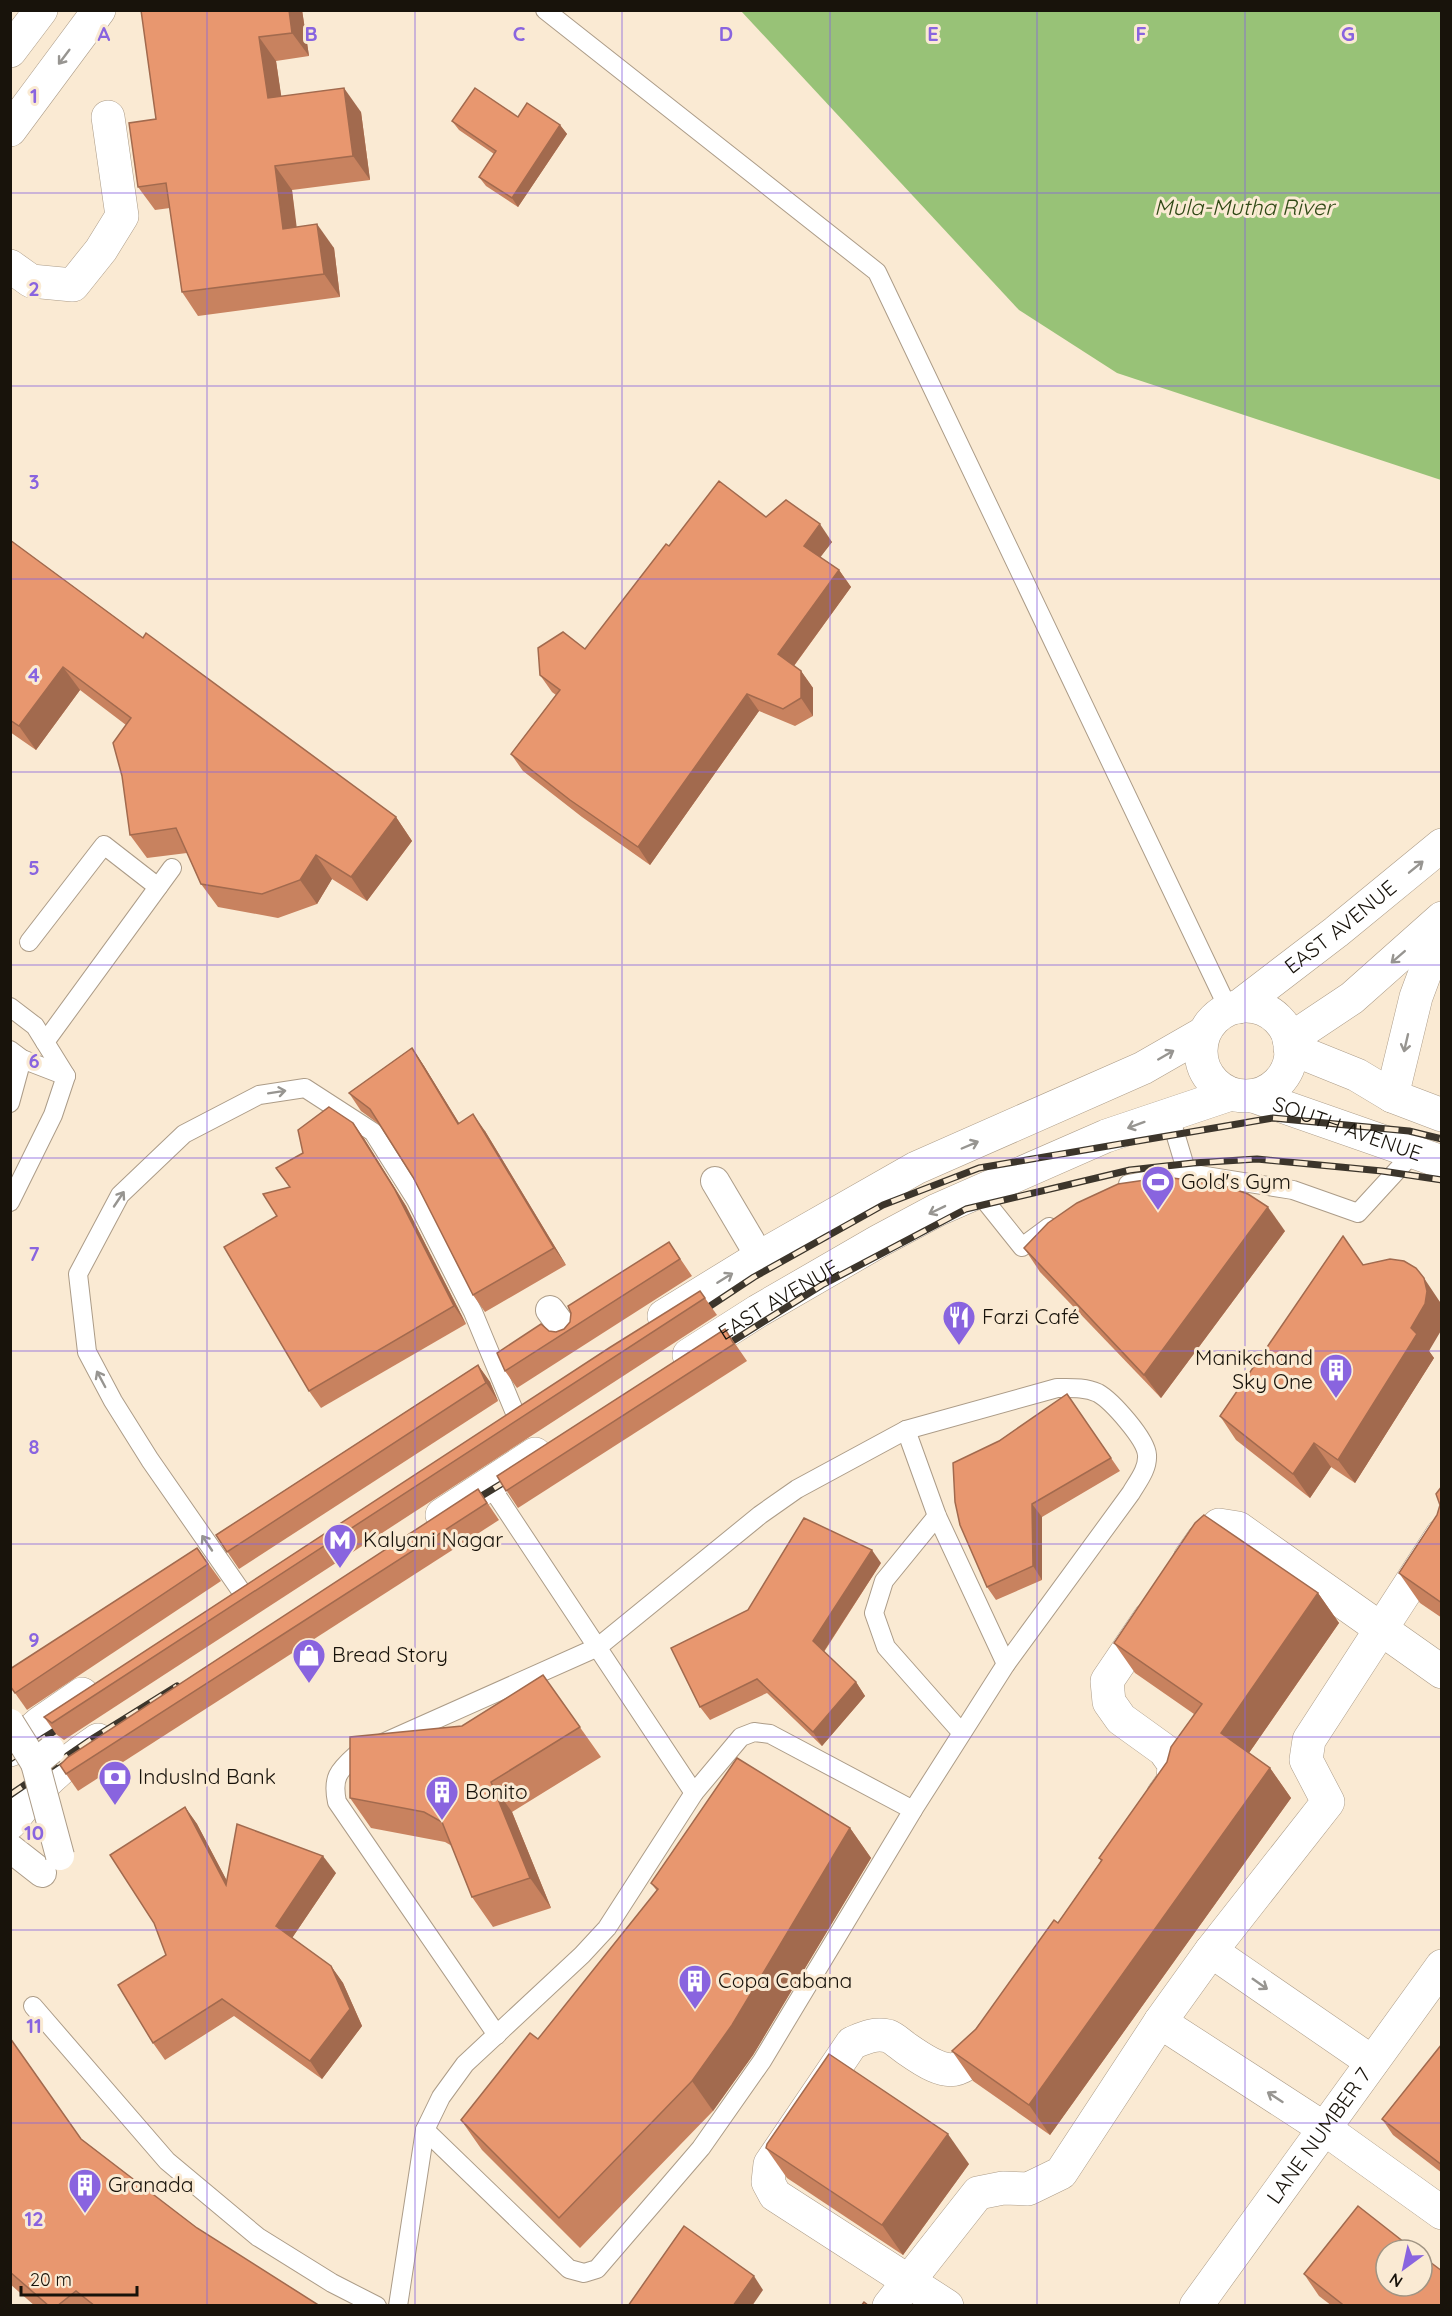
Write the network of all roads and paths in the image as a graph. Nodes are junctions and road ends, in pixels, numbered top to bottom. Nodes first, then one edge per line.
1 (41, 10) edge
2 (99, 10) edge
3 (546, 10) edge
4 (10, 51) edge
5 (108, 117) dead end
6 (10, 130) edge
7 (10, 266) edge
8 (1442, 845) edge
9 (172, 868) edge
10 (158, 888) junction
11 (1442, 918) edge
12 (1442, 927) edge
13 (29, 942) dead end
14 (10, 1007) edge
15 (1233, 1008) junction
16 (1204, 1033) junction
17 (45, 1042) junction
18 (1290, 1044) junction
19 (16, 1055) edge
20 (66, 1076) junction
21 (1242, 1095) junction
22 (1392, 1096) junction
23 (10, 1103) edge
24 (1169, 1113) junction
25 (1442, 1114) edge
26 (1428, 1157) edge
27 (1186, 1173) junction
28 (715, 1181) dead end
29 (1111, 1191) edge
30 (978, 1192) junction
31 (10, 1202) edge
32 (1065, 1214) edge
33 (760, 1257) junction
34 (550, 1310) dead end
35 (639, 1332) edge
36 (567, 1333) edge
37 (664, 1371) edge
38 (528, 1404) joint
39 (906, 1430) junction
40 (485, 1432) edge
41 (558, 1439) edge
42 (489, 1484) junction
43 (937, 1515) junction
44 (420, 1529) edge
45 (1442, 1535) edge
46 (270, 1572) edge
47 (241, 1591) junction
48 (212, 1610) edge
49 (1380, 1627) junction
50 (598, 1647) junction
51 (1005, 1664) junction
52 (1442, 1672) edge
53 (105, 1679) edge
54 (10, 1723) edge
55 (121, 1724) edge
56 (961, 1732) junction
57 (32, 1754) edge
58 (693, 1793) junction
59 (913, 1810) junction
60 (1146, 1819) edge
61 (10, 1823) edge
62 (10, 1848) edge
63 (73, 1860) dead end
64 (42, 1874) dead end
65 (1212, 1950) junction
66 (1442, 1966) edge
67 (33, 2006) dead end
68 (1009, 2010) edge
69 (1160, 2022) junction
70 (496, 2035) junction
71 (1372, 2062) junction
72 (1324, 2129) junction
73 (425, 2130) junction
74 (1442, 2213) edge
75 (899, 2293) edge
76 (377, 2306) edge
77 (398, 2306) edge
78 (947, 2306) edge
79 (1196, 2306) edge

1 - 4 street
2 -> 6 street
3 - 15 lane
5 - 7 street
15 -> 8 street, EAST AVENUE
9 - 10 lane
10 - 13 lane
10 - 17 lane
11 -> 18 street
12 -> 22 street
14 - 17 lane
15 - 16 street
15 - 18 street
16 - 21 street
33 -> 16 street
17 - 20 lane
18 - 21 street
18 - 22 street
19 - 20 lane
19 - 23 lane
20 - 31 lane
21 - 24 street, EAST AVENUE
21 - 26 street, SOUTH AVENUE
22 - 25 street
24 - 27 lane
24 -> 30 street, EAST AVENUE
26 - 27 lane
27 - 29 lane
28 - 33 street
30 - 32 lane
30 -> 37 street, EAST AVENUE
35 -> 33 street
34 - 36 street
38 - 40 street
47 -> 38 lane
39 - 43 lane
39 - 50 lane
39 - 51 lane
41 - 42 street
42 - 44 street
42 - 50 lane
43 - 51 lane
43 - 56 lane
45 - 49 street
46 - 47 street
47 - 48 street
49 - 52 street
49 - 60 street
49 - 65 street
50 - 58 lane
50 - 70 lane
51 - 56 lane
53 - 57 street
54 - 57 street, bridge
55 - 61 street
56 - 59 lane
57 - 63 street, bridge
58 - 59 lane
58 - 70 lane
59 - 73 lane
62 - 64 street
65 - 69 street
65 -> 71 street
66 - 71 street, LANE NUMBER 7
67 - 76 lane
68 - 75 street
72 -> 69 street
69 - 75 street
70 - 73 lane
71 - 72 street, LANE NUMBER 7
72 - 74 street
72 - 79 street, LANE NUMBER 7
73 - 77 lane
75 - 78 street

